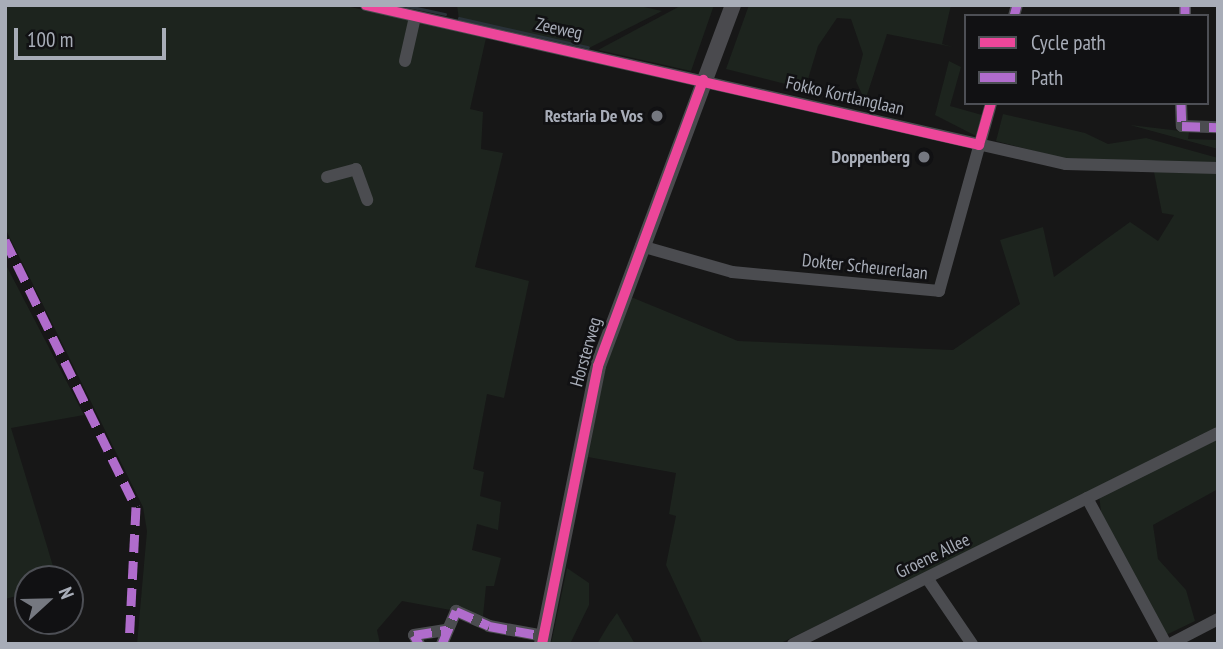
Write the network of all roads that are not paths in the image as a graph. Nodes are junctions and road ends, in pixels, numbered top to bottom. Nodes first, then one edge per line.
1 (366, 5) edge
2 (733, 5) edge
3 (415, 17) junction
4 (405, 61) dead end
5 (703, 80) junction
6 (991, 105) edge
7 (1181, 105) edge
8 (1218, 127) edge
9 (979, 145) junction
10 (1218, 168) edge
11 (327, 177) dead end
12 (367, 200) dead end
13 (641, 246) junction
14 (1218, 433) edge
15 (1087, 498) junction
16 (927, 578) junction
17 (1218, 620) edge
18 (446, 630) junction
19 (543, 640) edge
20 (418, 644) edge
21 (442, 644) edge
22 (793, 644) edge
23 (972, 644) edge
24 (1168, 644) edge

1 - 3 street, Zeeweg
2 - 5 main road, Horsterweg
3 - 4 street
3 - 5 street, Zeeweg
5 - 9 street, Fokko Kortlanglaan
5 - 13 main road, Horsterweg
6 - 9 street
7 - 8 street
9 - 10 street, Fokko Kortlanglaan
9 - 13 street, Dokter Scheurerlaan
11 - 12 street
13 - 19 main road, Horsterweg
14 - 15 street, Groene Allee
15 - 16 street, Groene Allee
15 - 24 street
16 - 22 street, Groene Allee
16 - 23 street
17 - 24 street
18 - 19 street
18 - 20 street
18 - 21 street

